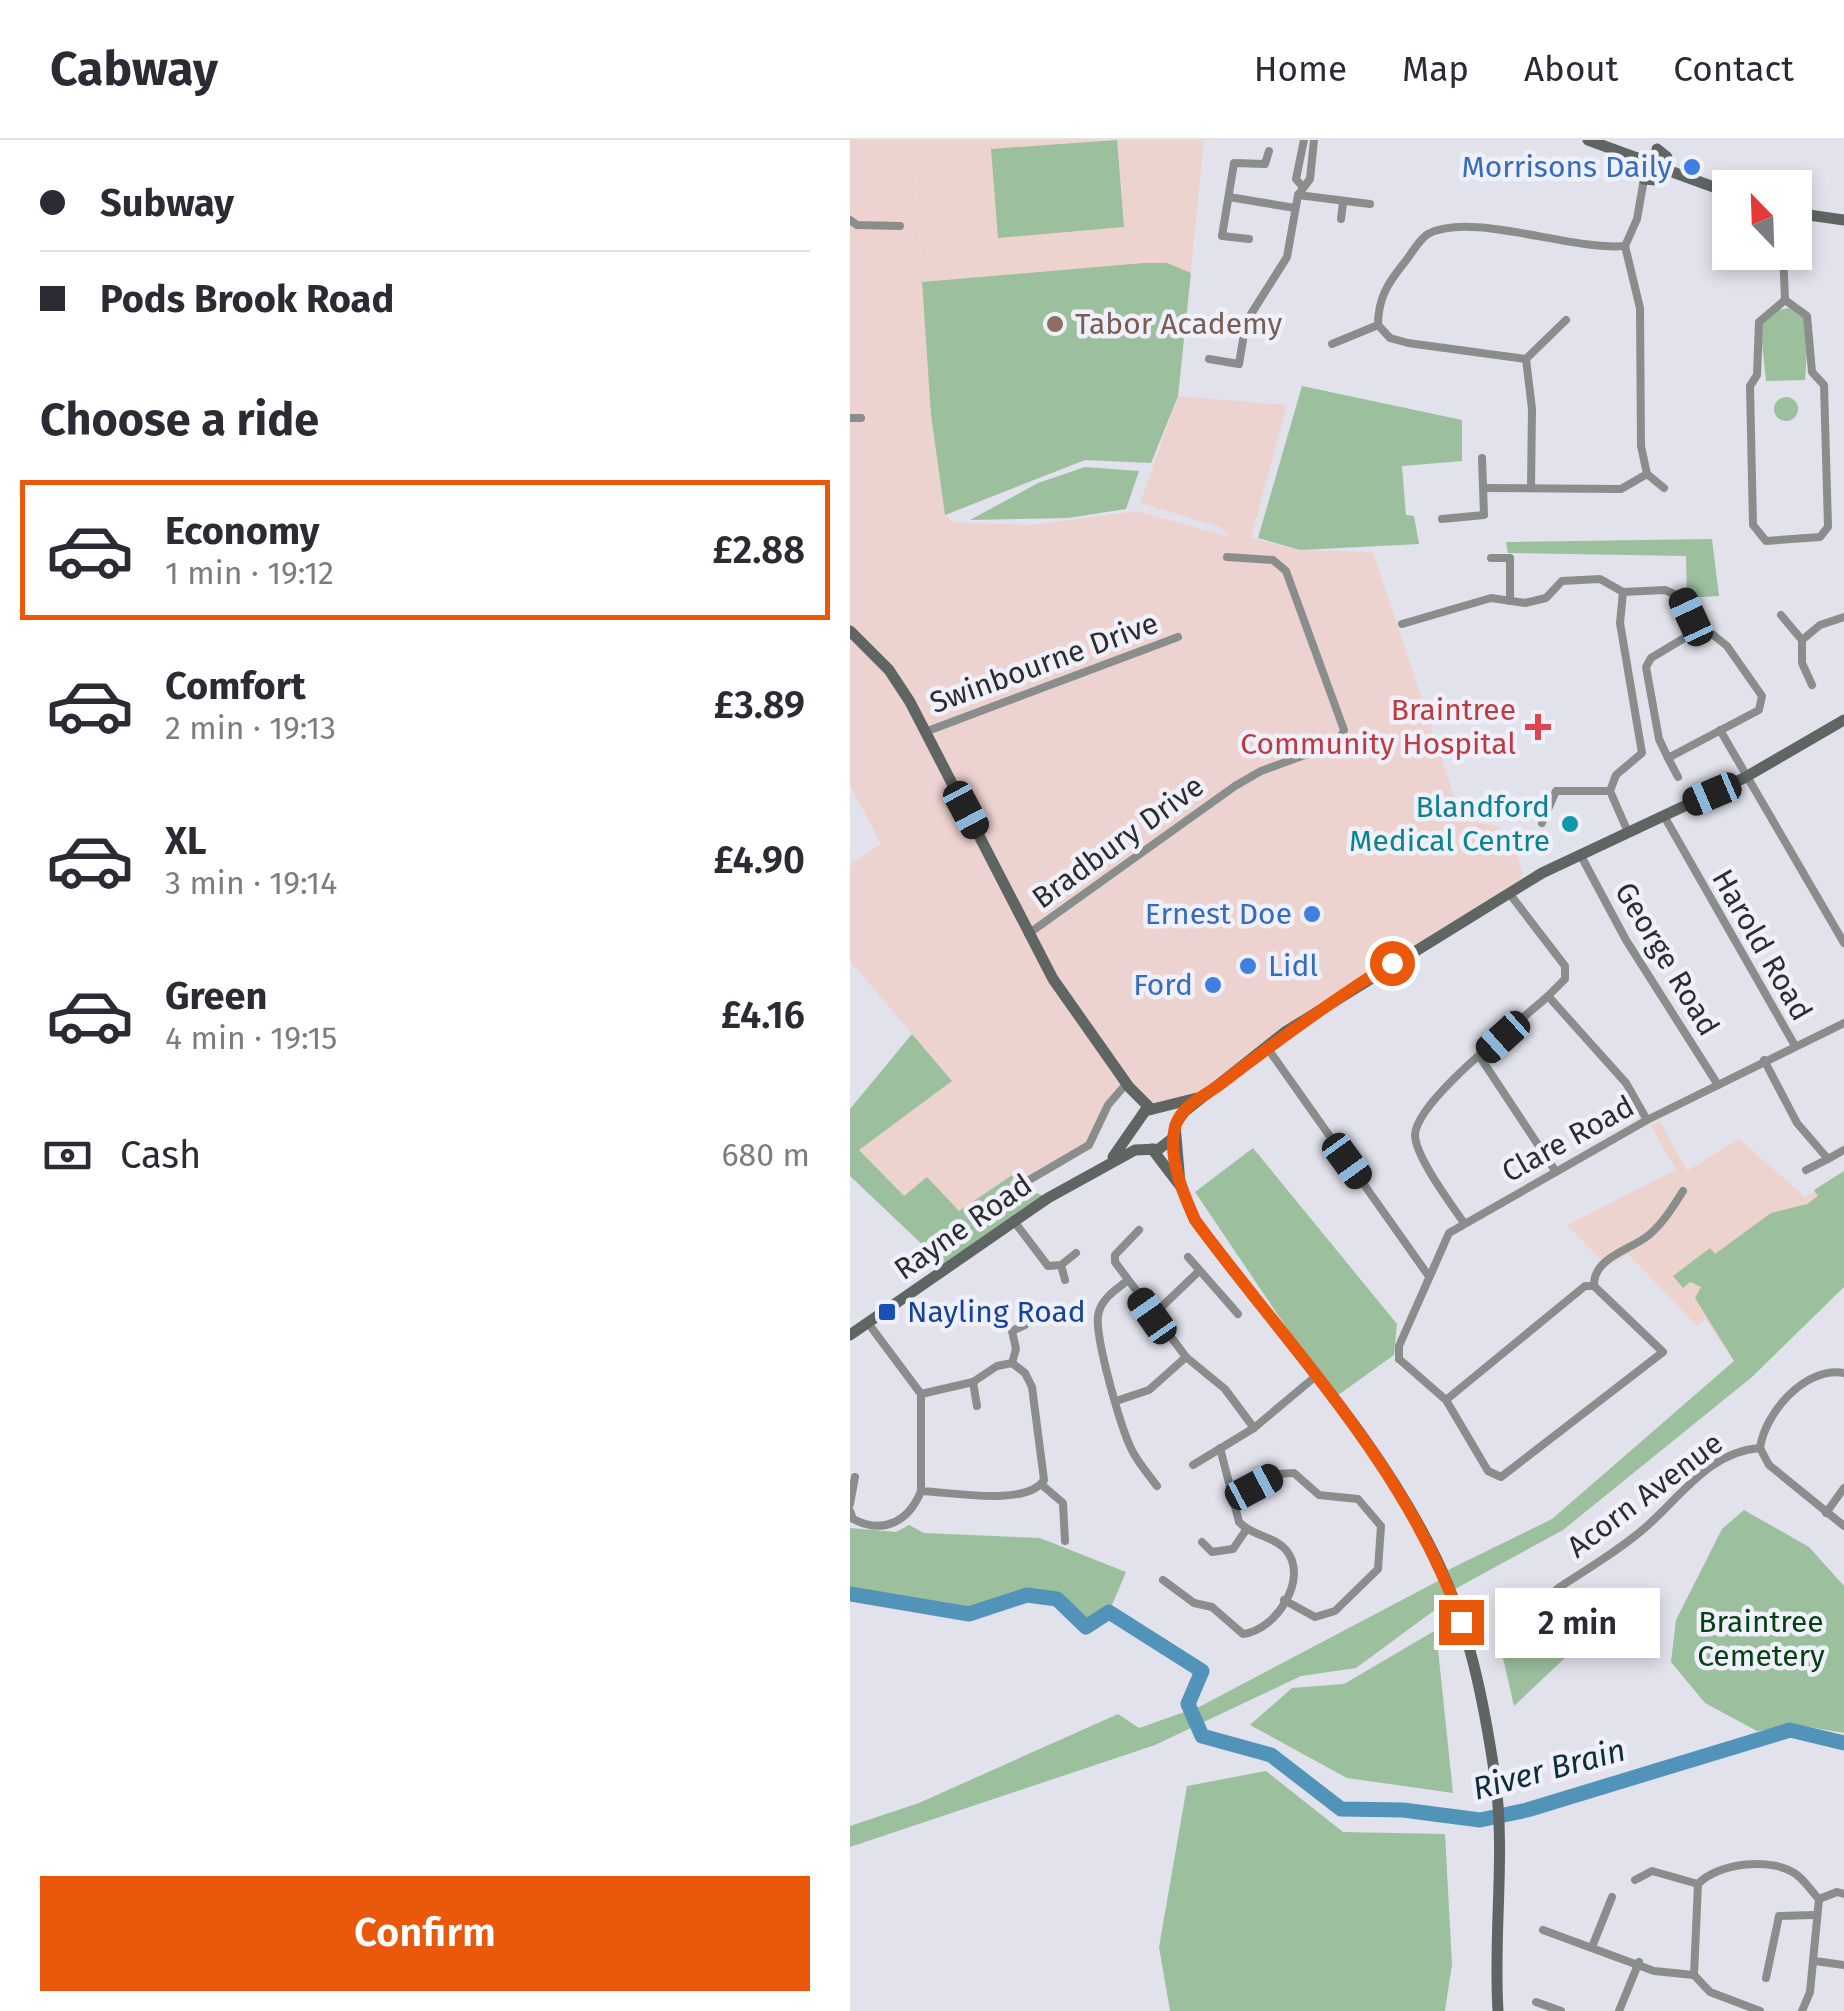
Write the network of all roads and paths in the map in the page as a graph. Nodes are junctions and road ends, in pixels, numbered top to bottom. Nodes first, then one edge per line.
1 (1304, 140) edge
2 (1314, 140) edge
3 (1588, 140) edge
4 (1660, 144) edge
5 (1269, 151) dead end
6 (1637, 158) junction
7 (1668, 170) junction
8 (1644, 179) junction
9 (1712, 186) edge
10 (1300, 191) junction
11 (1229, 197) junction
12 (1343, 202) junction
13 (1370, 204) dead end
14 (1295, 208) junction
15 (1812, 215) edge
16 (1342, 219) dead end
17 (850, 220) edge
18 (1844, 220) edge
19 (900, 226) dead end
20 (1250, 239) dead end
21 (1625, 246) junction
22 (1784, 270) edge
23 (1785, 300) junction
24 (1566, 320) dead end
25 (1378, 325) junction
26 (1332, 344) dead end
27 (1208, 358) dead end
28 (1526, 359) junction
29 (850, 418) edge
30 (861, 418) dead end
31 (1482, 458) dead end
32 (1647, 474) junction
33 (1531, 487) junction
34 (1484, 488) junction
35 (1664, 488) dead end
36 (1442, 518) dead end
37 (1227, 557) dead end
38 (1490, 558) dead end
39 (1624, 592) junction
40 (1510, 600) junction
41 (1781, 615) dead end
42 (1844, 617) edge
43 (1402, 624) dead end
44 (1701, 628) junction
45 (850, 631) edge
46 (1178, 637) dead end
47 (1802, 640) junction
48 (1812, 685) dead end
49 (1844, 720) edge
50 (1720, 730) junction
51 (924, 732) junction
52 (1668, 758) junction
53 (1678, 777) dead end
54 (1744, 778) junction
55 (1610, 792) junction
56 (1664, 816) junction
57 (1542, 823) dead end
58 (1628, 832) junction
59 (1580, 854) junction
60 (1510, 893) junction
61 (1028, 934) junction
62 (1844, 944) edge
63 (1548, 996) junction
64 (1844, 1024) edge
65 (1794, 1044) junction
66 (1266, 1046) junction
67 (1480, 1057) junction
68 (1764, 1060) junction
69 (1128, 1085) junction
70 (1718, 1085) junction
71 (1201, 1096) junction
72 (1156, 1109) junction
73 (1647, 1120) junction
74 (1135, 1126) junction
75 (1175, 1130) junction
76 (1149, 1148) junction
77 (1844, 1150) edge
78 (1828, 1158) junction
79 (1108, 1163) junction
80 (1806, 1170) dead end
81 (1556, 1172) junction
82 (1024, 1183) dead end
83 (1180, 1187) junction
84 (1683, 1191) dead end
85 (1012, 1220) junction
86 (1464, 1222) junction
87 (1139, 1230) dead end
88 (1076, 1253) dead end
89 (1188, 1257) dead end
90 (1061, 1265) junction
91 (1200, 1270) junction
92 (1429, 1275) junction
93 (1065, 1280) dead end
94 (1127, 1281) junction
95 (1594, 1286) junction
96 (1238, 1314) dead end
97 (1152, 1316) junction
98 (868, 1323) junction
99 (1025, 1325) dead end
100 (850, 1335) edge
101 (1186, 1357) junction
102 (1399, 1359) junction
103 (1388, 1362) dead end
104 (1012, 1363) junction
105 (1844, 1373) edge
106 (1316, 1376) junction
107 (973, 1382) junction
108 (921, 1394) junction
109 (1446, 1400) junction
110 (1116, 1401) junction
111 (977, 1406) dead end
112 (1254, 1428) junction
113 (1220, 1448) junction
114 (1760, 1448) junction
115 (1193, 1465) dead end
116 (854, 1477) dead end
117 (1042, 1485) junction
118 (1158, 1486) dead end
119 (1844, 1488) edge
120 (921, 1491) junction
121 (1232, 1493) junction
122 (850, 1507) edge
123 (1826, 1513) junction
124 (1844, 1526) edge
125 (1246, 1530) junction
126 (1066, 1541) dead end
127 (1202, 1542) dead end
128 (1162, 1580) dead end
129 (1556, 1588) dead end
130 (1284, 1600) junction
131 (1635, 1880) dead end
132 (1698, 1884) junction
133 (1844, 1894) edge
134 (1612, 1898) dead end
135 (1819, 1899) junction
136 (1814, 1914) junction
137 (1543, 1930) dead end
138 (1592, 1947) junction
139 (1815, 1960) junction
140 (1638, 1962) junction
141 (1844, 1965) edge
142 (1694, 1975) junction
143 (1766, 1978) dead end
144 (1536, 2002) dead end
145 (1739, 2008) edge
146 (1498, 2011) edge
147 (1561, 2011) edge
148 (1619, 2011) edge
149 (1760, 2011) edge
150 (1802, 2011) edge

1 - 10 street
2 - 10 street
3 - 6 main road
4 - 6 main road
4 - 7 main road
5 - 11 street
6 - 8 main road
7 - 8 main road
7 - 9 main road
8 - 21 street
10 - 12 street
10 - 14 street
11 - 14 street
11 - 20 street
12 - 13 street
12 - 16 street
14 - 27 street
15 - 18 main road
17 - 19 street
21 - 25 street
21 - 32 street
22 - 23 street
23 - 23 street
24 - 28 street
25 - 26 street
25 - 28 street
28 - 33 street
29 - 30 street
31 - 34 street
32 - 33 street
32 - 35 street
33 - 34 street
34 - 36 street
37 - 61 street, Bradbury Drive
38 - 40 street
39 - 40 street
39 - 44 street
39 - 55 street
40 - 43 street
41 - 47 street
42 - 47 street
44 - 50 street
44 - 52 street
45 - 51 main road
46 - 51 street, Swinbourne Drive
47 - 48 street
49 - 54 main road, Rayne Road
50 - 52 street
50 - 54 street
51 - 61 main road
52 - 53 street
54 - 56 main road, Rayne Road
54 - 62 street
55 - 57 street
55 - 58 street
56 - 58 main road, Rayne Road
56 - 65 street, Harold Road
58 - 59 main road, Rayne Road
59 - 60 main road, Rayne Road
59 - 70 street, George Road
60 - 63 street
60 - 66 main road, Rayne Road
61 - 69 main road
63 - 67 street
63 - 73 street
64 - 65 street, Clare Road
65 - 68 street, Clare Road
66 - 71 main road, Rayne Road
66 - 92 street
67 - 81 street
67 - 86 street
68 - 70 street, Clare Road
68 - 78 street
69 - 72 main road
69 - 74 main road
69 - 82 street
70 - 73 street, Clare Road
71 - 72 main road, Rayne Road
71 - 75 main road, Rayne Road
72 - 74 main road, Rayne Road
72 - 75 main road
73 - 81 street, Clare Road
74 - 76 main road
74 - 79 main road, Rayne Road
75 - 76 main road, Rayne Road
75 - 83 main road
76 - 79 main road, Rayne Road
76 - 83 main road
77 - 78 street
78 - 80 street
79 - 85 main road, Rayne Road
81 - 86 street, Clare Road
83 - 106 main road
84 - 95 street
85 - 90 street
85 - 98 main road, Rayne Road
86 - 92 street, Clare Road
87 - 94 street
88 - 90 street
89 - 91 street
90 - 93 street
91 - 96 street
91 - 97 street
92 - 102 street, Clare Road
94 - 97 street
94 - 110 street
95 - 109 street
95 - 109 street
97 - 101 street
98 - 100 main road, Rayne Road
98 - 108 street
99 - 104 street
101 - 110 street
101 - 112 street
102 - 103 street
102 - 109 street
104 - 107 street
104 - 117 street
105 - 114 street, Acorn Avenue
106 - 112 street
106 - 146 main road
107 - 108 street
107 - 111 street
108 - 120 street
110 - 118 street
112 - 113 street
113 - 115 street
113 - 121 street
114 - 123 street
114 - 129 street, Acorn Avenue
116 - 122 street
117 - 120 street
117 - 126 street
119 - 123 street
120 - 122 street
121 - 125 street
121 - 130 street
123 - 124 street
125 - 127 street
125 - 130 street
128 - 130 street
131 - 132 street
132 - 135 street
132 - 142 street
133 - 135 street
134 - 138 street
135 - 136 street
136 - 139 street
136 - 143 street
137 - 138 street
138 - 140 street
139 - 141 street
139 - 150 street
140 - 142 street
140 - 148 street
142 - 145 street
144 - 147 street
145 - 149 street

